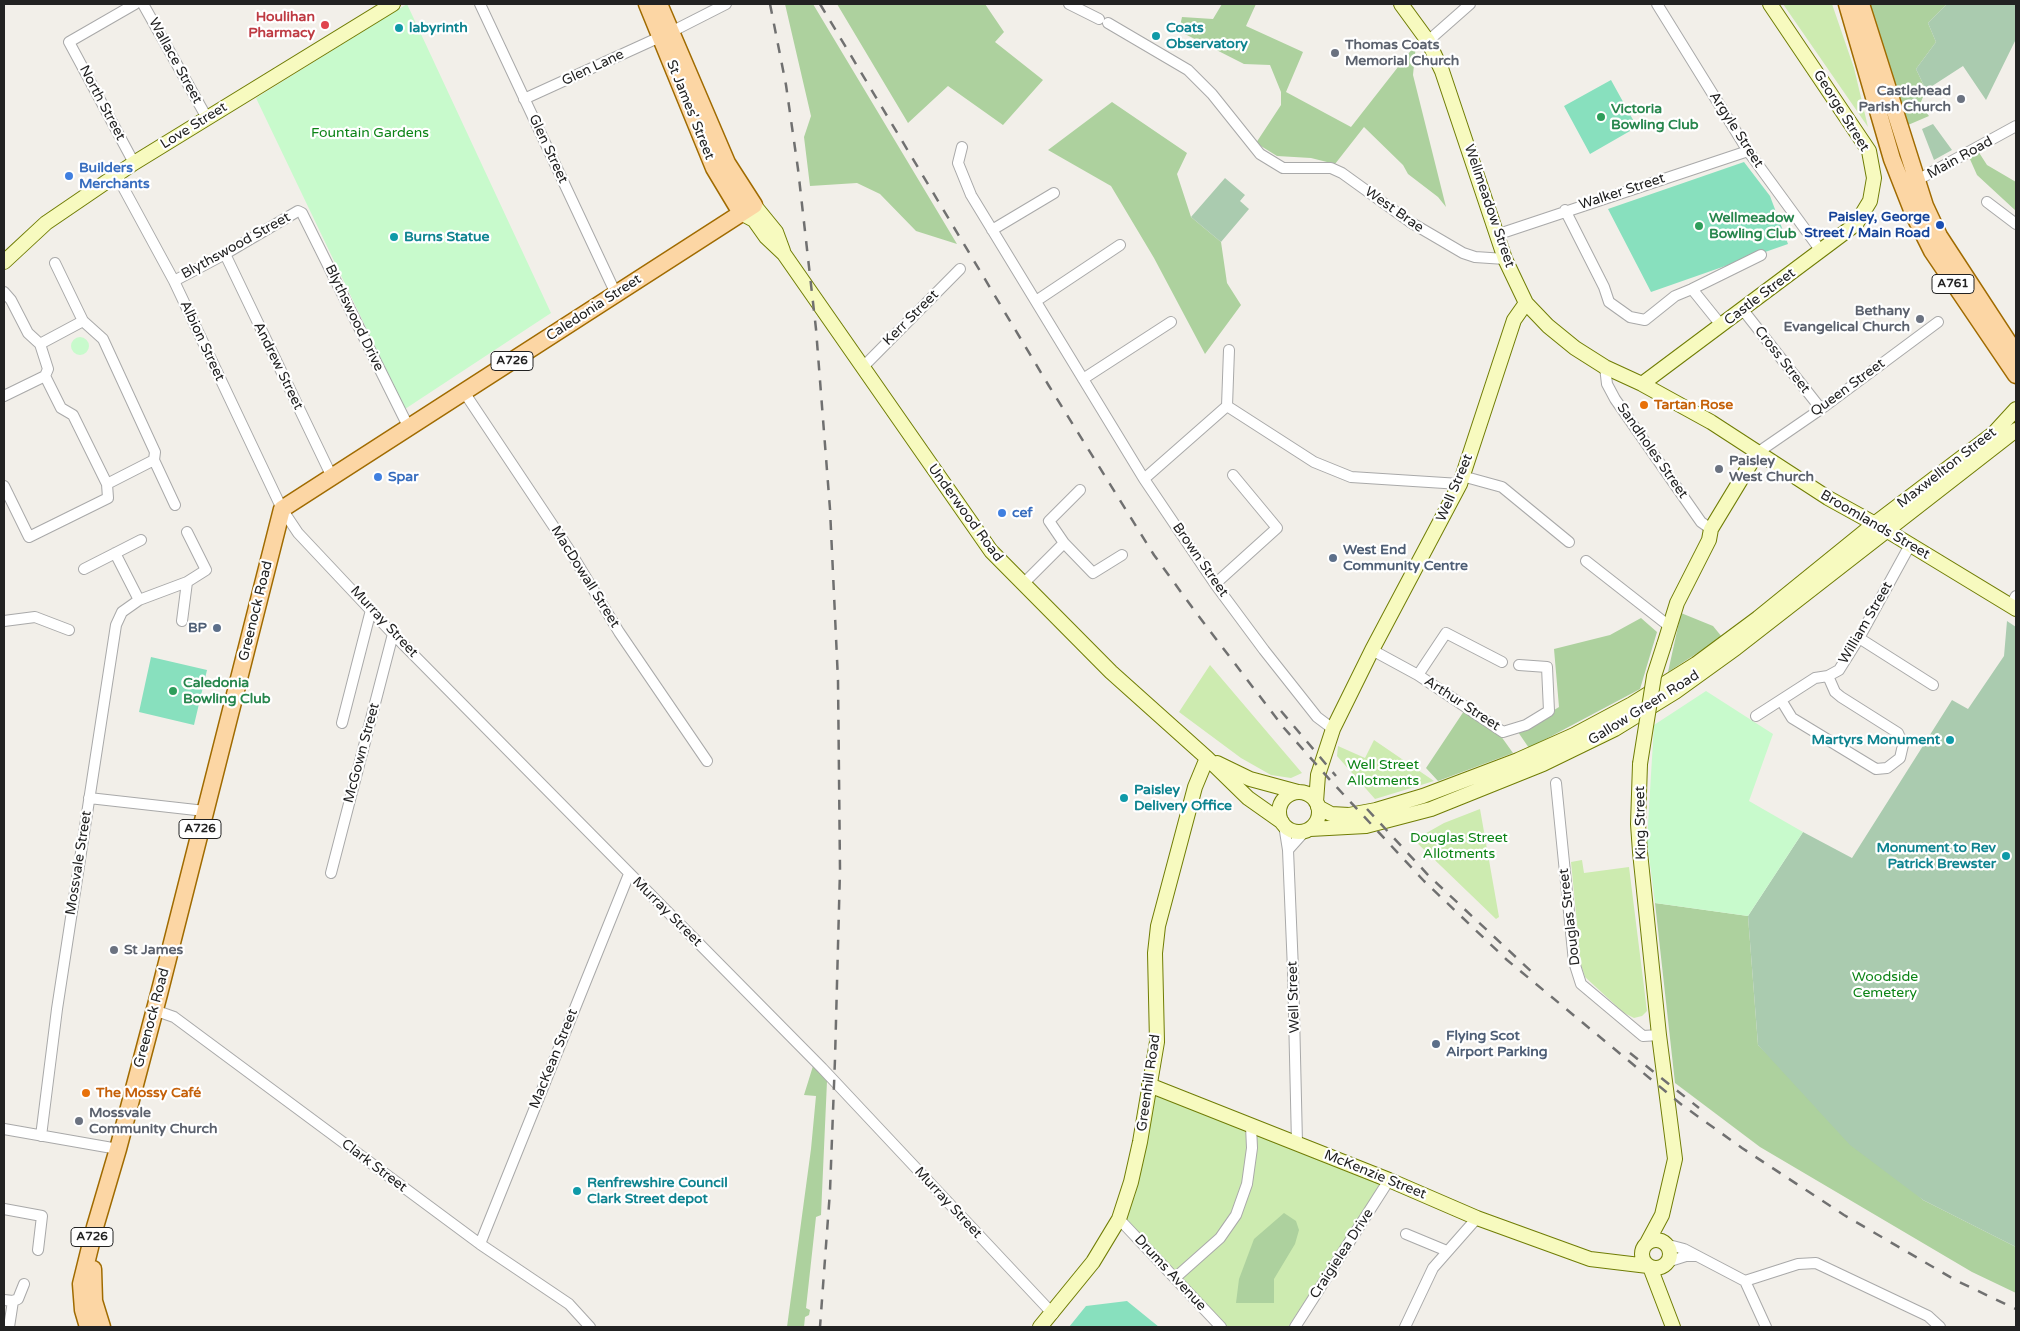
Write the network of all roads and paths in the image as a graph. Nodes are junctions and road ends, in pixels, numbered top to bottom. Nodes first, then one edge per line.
1 (135, 4) edge
2 (143, 4) edge
3 (393, 4) edge
4 (480, 4) edge
5 (646, 4) edge
6 (659, 4) edge
7 (726, 4) edge
8 (1069, 4) edge
9 (1401, 4) edge
10 (1470, 4) edge
11 (1657, 4) edge
12 (1770, 4) edge
13 (1847, 4) edge
14 (1861, 4) edge
15 (666, 34) junction
16 (1428, 41) junction
17 (524, 99) junction
18 (207, 118) junction
19 (2016, 126) edge
20 (962, 147) dead end
21 (1748, 151) junction
22 (134, 163) junction
23 (117, 176) junction
24 (1909, 184) junction
25 (1054, 193) dead end
26 (1870, 201) joint
27 (1986, 202) dead end
28 (748, 209) junction
29 (1565, 210) junction
30 (298, 211) joint
31 (2016, 224) edge
32 (992, 230) junction
33 (1496, 235) junction
34 (1120, 244) dead end
35 (1821, 251) junction
36 (225, 254) junction
37 (1761, 255) dead end
38 (1505, 259) junction
39 (4, 262) edge
40 (56, 263) dead end
41 (960, 269) dead end
42 (174, 281) junction
43 (1692, 289) junction
44 (4, 292) edge
45 (616, 294) junction
46 (1036, 301) junction
47 (1526, 303) junction
48 (1743, 310) junction
49 (83, 321) junction
50 (1171, 322) dead end
51 (1938, 322) dead end
52 (1721, 326) junction
53 (40, 344) junction
54 (1230, 350) dead end
55 (2016, 354) edge
56 (1604, 367) junction
57 (862, 368) junction
58 (2016, 375) edge
59 (45, 376) junction
60 (1083, 379) junction
61 (1642, 384) junction
62 (464, 392) junction
63 (4, 396) edge
64 (1227, 406) junction
65 (2016, 408) edge
66 (1821, 409) junction
67 (409, 428) junction
68 (2016, 430) edge
69 (1757, 453) junction
70 (154, 460) junction
71 (1234, 475) dead end
72 (332, 477) junction
73 (1144, 479) junction
74 (1461, 480) junction
75 (107, 484) junction
76 (4, 486) edge
77 (1080, 490) dead end
78 (175, 505) dead end
79 (282, 510) junction
80 (1880, 527) junction
81 (1711, 529) junction
82 (187, 532) dead end
83 (141, 540) dead end
84 (1064, 542) junction
85 (1569, 542) dead end
86 (1910, 545) junction
87 (115, 553) junction
88 (1122, 555) dead end
89 (1586, 561) dead end
90 (84, 569) dead end
91 (187, 582) junction
92 (1022, 584) junction
93 (1215, 584) junction
94 (139, 600) junction
95 (2014, 603) edge
96 (371, 610) junction
97 (4, 621) edge
98 (182, 621) dead end
99 (1669, 626) junction
100 (69, 630) dead end
101 (393, 634) junction
102 (1859, 638) junction
103 (1372, 650) junction
104 (1502, 662) dead end
105 (1519, 665) dead end
106 (1418, 675) junction
107 (1828, 676) junction
108 (1933, 685) dead end
109 (1781, 700) junction
110 (1756, 716) dead end
111 (342, 723) dead end
112 (1333, 729) junction
113 (1207, 758) junction
114 (707, 761) dead end
115 (1318, 774) junction
116 (1556, 783) dead end
117 (1300, 792) junction
118 (89, 798) junction
119 (1317, 805) junction
120 (205, 811) junction
121 (1283, 824) junction
122 (1307, 830) junction
123 (1288, 850) junction
124 (331, 873) dead end
125 (629, 874) junction
126 (154, 1010) junction
127 (1659, 1035) junction
128 (1149, 1085) junction
129 (1251, 1126) junction
130 (4, 1129) edge
131 (41, 1136) junction
132 (1297, 1143) junction
133 (118, 1149) junction
134 (1389, 1180) junction
135 (4, 1209) edge
136 (1662, 1215) junction
137 (1478, 1218) junction
138 (1119, 1219) junction
139 (1406, 1234) dead end
140 (1664, 1243) junction
141 (480, 1244) junction
142 (1646, 1245) junction
143 (38, 1250) dead end
144 (1447, 1251) junction
145 (1697, 1256) junction
146 (1603, 1261) junction
147 (1658, 1265) junction
148 (1175, 1278) junction
149 (1745, 1281) junction
150 (24, 1284) dead end
151 (8, 1300) edge
152 (1053, 1314) junction
153 (9, 1327) edge
154 (88, 1327) edge
155 (102, 1327) edge
156 (590, 1327) edge
157 (1040, 1327) edge
158 (1221, 1327) edge
159 (1295, 1327) edge
160 (1405, 1327) edge
161 (1673, 1327) edge
162 (1766, 1327) edge
163 (1940, 1327) edge

1 - 22 street, North Street
2 - 18 street, Wallace Street
3 - 18 street, Love Street
4 - 17 street, Glen Street
5 - 15 main road, St James' Street
6 - 15 main road, St James' Street
7 - 15 street, Glen Lane
8 - 38 street, West Brae
9 - 16 street, Wellmeadow Street
10 - 16 street
11 - 21 street, Argyle Street
12 - 26 street, George Street
13 - 24 main road, A761
14 - 24 main road, A761
15 - 17 street, Glen Lane
15 - 28 main road, St James' Street
16 - 33 street, Wellmeadow Street
17 - 45 street, Glen Street
18 - 22 street, Love Street
19 - 24 street, Main Road
20 - 32 street, Brown Street
21 - 29 street, Walker Street
21 - 35 street, Argyle Street
22 - 23 street, Love Street
23 - 39 street, Love Street
23 - 42 street, Albion Street
24 - 55 main road, A761
24 - 58 main road, A761
25 - 32 street
26 - 35 street, Castle Street
27 - 31 street
28 - 45 main road, Caledonia Street / A726
28 - 57 street, Underwood Road
29 - 33 street, Walker Street
29 - 43 street
30 - 36 street, Blythswood Street
30 - 67 street, Blythswood Drive
32 - 46 street, Brown Street
33 - 38 street, Wellmeadow Street
34 - 46 street
35 - 48 street, Castle Street
36 - 42 street, Blythswood Street
36 - 72 street, Andrew Street
37 - 43 street
38 - 47 street, Wellmeadow Street
40 - 49 street
41 - 57 street, Kerr Street
42 - 79 street, Albion Street
43 - 52 street
44 - 53 street
45 - 62 main road, Caledonia Street / A726
46 - 60 street, Brown Street
47 - 56 street, Wellmeadow Street
47 - 74 street, Well Street
48 - 52 street, Castle Street
48 - 66 street, Cross Street
49 - 53 street
49 - 70 street
50 - 60 street
51 - 66 street, Queen Street
52 - 61 street, Castle Street
53 - 59 street
54 - 64 street
56 - 61 street, Broomlands Street
56 - 81 street, Sandholes Street
57 - 92 street, Underwood Road
59 - 63 street
59 - 75 street
60 - 73 street, Brown Street
61 - 69 street, Broomlands Street
62 - 67 main road, Caledonia Street / A726
62 - 114 street, MacDowall Street
64 - 73 street
64 - 74 street
65 - 80 street, Maxwellton Street
66 - 69 street, Queen Street
67 - 72 main road, Caledonia Street / A726
68 - 80 street, Maxwellton Street
69 - 80 street, Broomlands Street
69 - 81 street, King Street
70 - 75 street
70 - 78 street
71 - 93 street
72 - 79 main road, Caledonia Street / A726
73 - 93 street, Brown Street
74 - 85 street
74 - 103 street, Well Street
75 - 76 street
77 - 84 street
79 - 96 street, Murray Street
79 - 120 main road, Greenock Road / A726
80 - 86 street, Broomlands Street
80 - 119 street, Gallow Green Road
80 - 122 street, Gallow Green Road
81 - 99 street, King Street
82 - 91 street, Mossvale Street
83 - 87 street
84 - 88 street
84 - 92 street
86 - 95 street, Broomlands Street
86 - 102 street, William Street
87 - 90 street
87 - 94 street
89 - 99 street
91 - 94 street, Mossvale Street
91 - 98 street
92 - 113 street, Underwood Road
93 - 112 street, Brown Street
94 - 118 street, Mossvale Street
96 - 101 street, Murray Street
96 - 111 street
97 - 100 street
99 - 127 street, King Street, bridge
101 - 124 street, McGown Street
101 - 125 street, Murray Street
102 - 107 street, William Street
102 - 108 street
103 - 106 street, Arthur Street
103 - 112 street, Well Street
104 - 106 street, Arthur Street
105 - 106 street, Arthur Street
107 - 109 street, William Street
107 - 109 street
109 - 110 street, William Street
112 - 115 street, Well Street
113 - 117 street, Underwood Road
113 - 121 street, Underwood Road
113 - 128 street, Greenhill Road
115 - 117 street, Well Street
115 - 119 street, Well Street
116 - 127 street, Douglas Street
117 - 119 street
117 - 121 street
118 - 120 street
118 - 131 street, Mossvale Street
119 - 122 street
120 - 126 main road, Greenock Road / A726
121 - 122 street
121 - 123 street, Well Street
122 - 123 street
123 - 132 street, Well Street
125 - 141 street, MacKean Street
125 - 152 street, Murray Street
126 - 133 main road, Greenock Road / A726
126 - 141 street, Clark Street
127 - 136 street, King Street
128 - 129 street, McKenzie Street
128 - 138 street, Greenhill Road
129 - 132 street, McKenzie Street
129 - 148 street
130 - 131 street
131 - 133 street
132 - 134 street, McKenzie Street
133 - 154 main road, Greenock Road / A726
133 - 155 main road, Greenock Road / A726
134 - 137 street, McKenzie Street
134 - 159 street, Craigielea Drive
135 - 143 street
136 - 140 street, King Street
136 - 142 street, King Street
137 - 144 street
137 - 146 street, McKenzie Street
138 - 148 street, Drums Avenue
138 - 152 street, Greenhill Road
139 - 144 street
140 - 142 street
140 - 145 street
140 - 147 street
141 - 156 street, Clark Street
142 - 146 street
142 - 147 street
144 - 160 street
145 - 147 street
145 - 149 street
146 - 147 street, McKenzie Street
147 - 161 street
148 - 158 street, Drums Avenue
149 - 162 street
149 - 163 street
150 - 151 street
151 - 153 street
152 - 157 street, Greenhill Road

